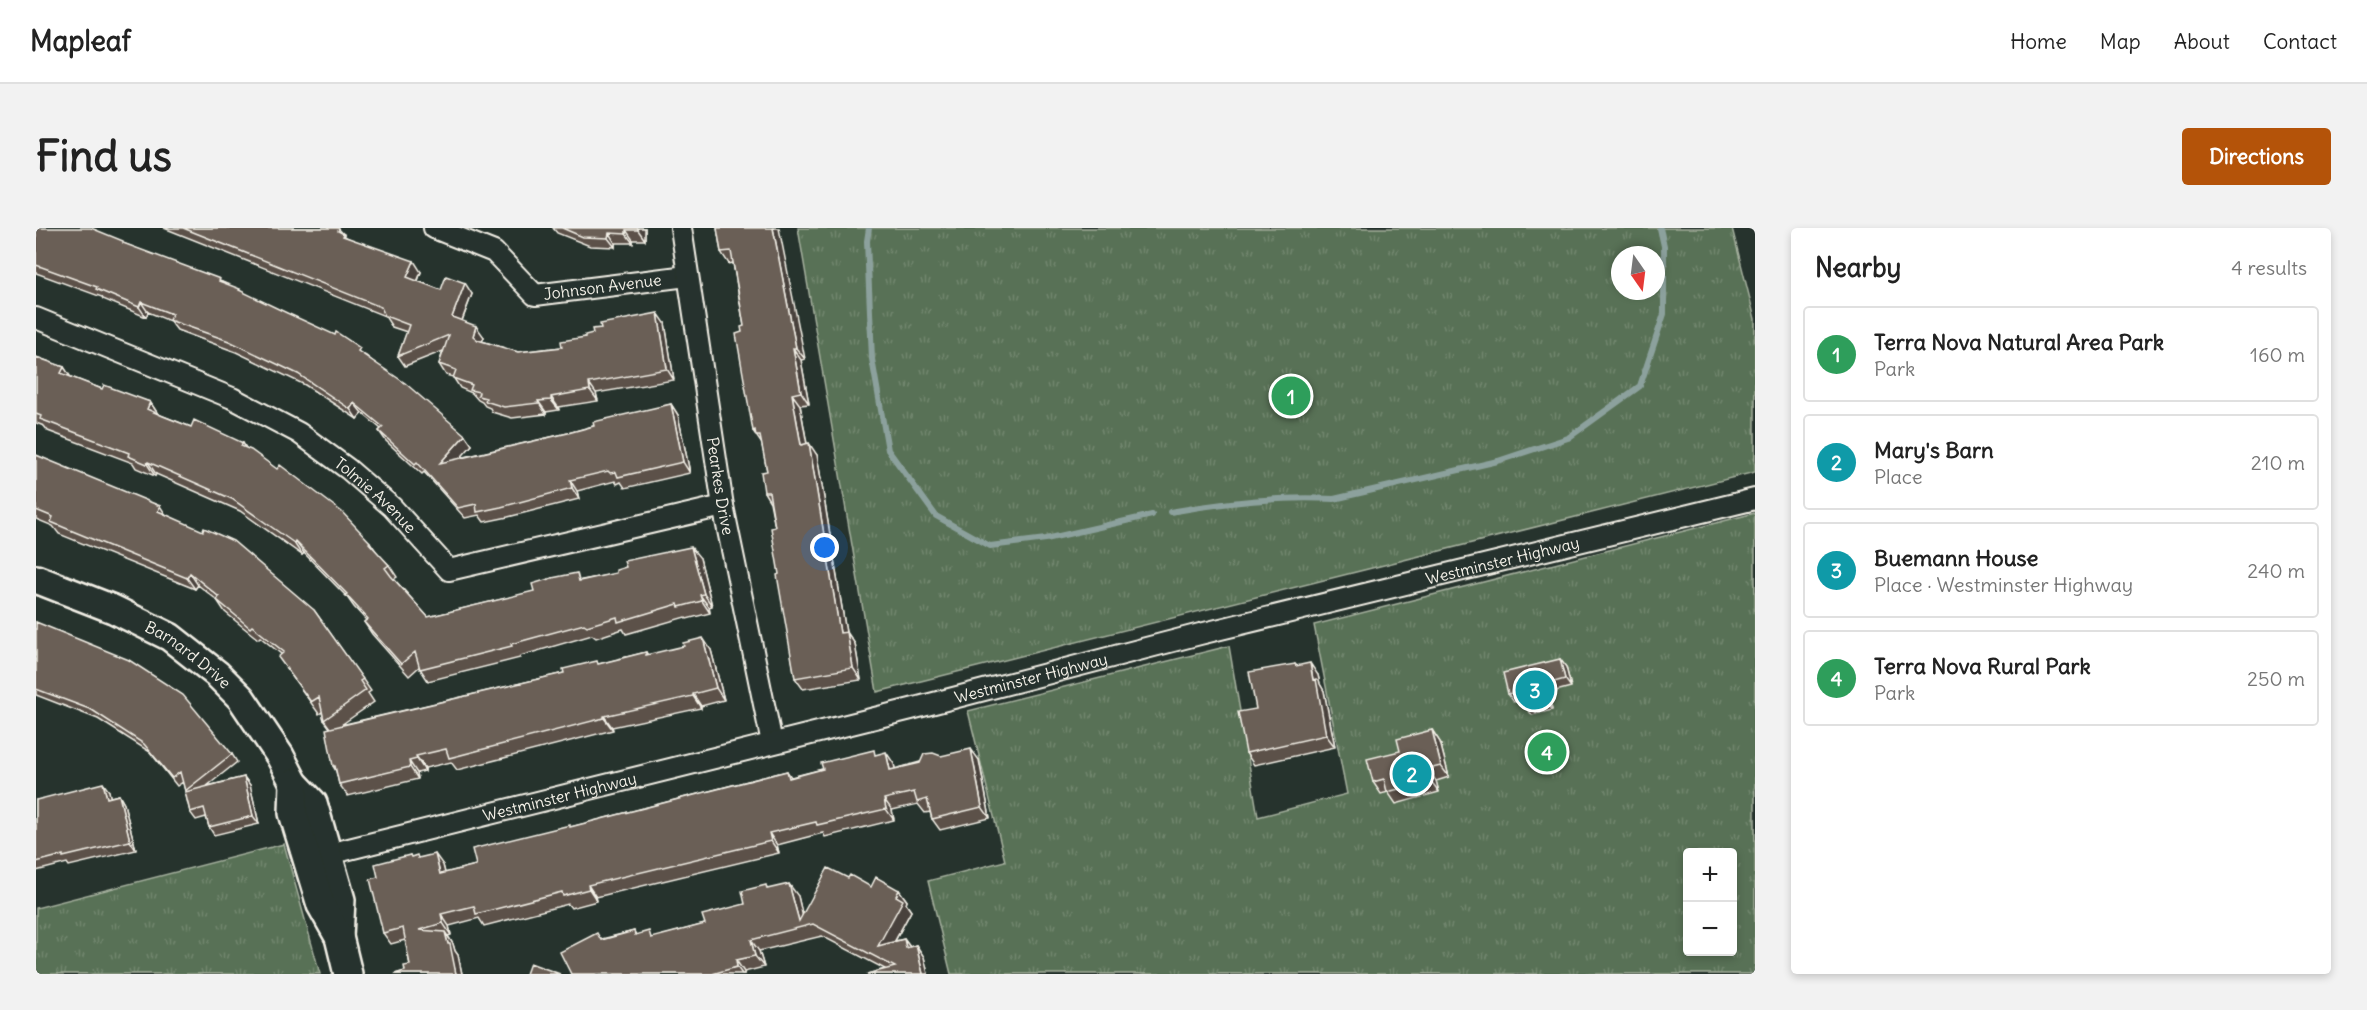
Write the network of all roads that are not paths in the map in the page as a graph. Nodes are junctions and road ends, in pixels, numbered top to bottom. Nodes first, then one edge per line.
1 (434, 228) edge
2 (681, 228) edge
3 (687, 276) junction
4 (36, 318) edge
5 (1755, 499) edge
6 (723, 506) junction
7 (36, 579) edge
8 (772, 743) junction
9 (318, 856) junction
10 (348, 974) edge

1 - 3 street, Johnson Avenue
2 - 3 street, Pearkes Drive
3 - 6 street, Pearkes Drive
4 - 6 street, Tolmie Avenue
5 - 8 street, Westminster Highway
6 - 8 street, Pearkes Drive
7 - 9 street, Barnard Drive
8 - 9 street, Westminster Highway
9 - 10 street, Barnard Drive

